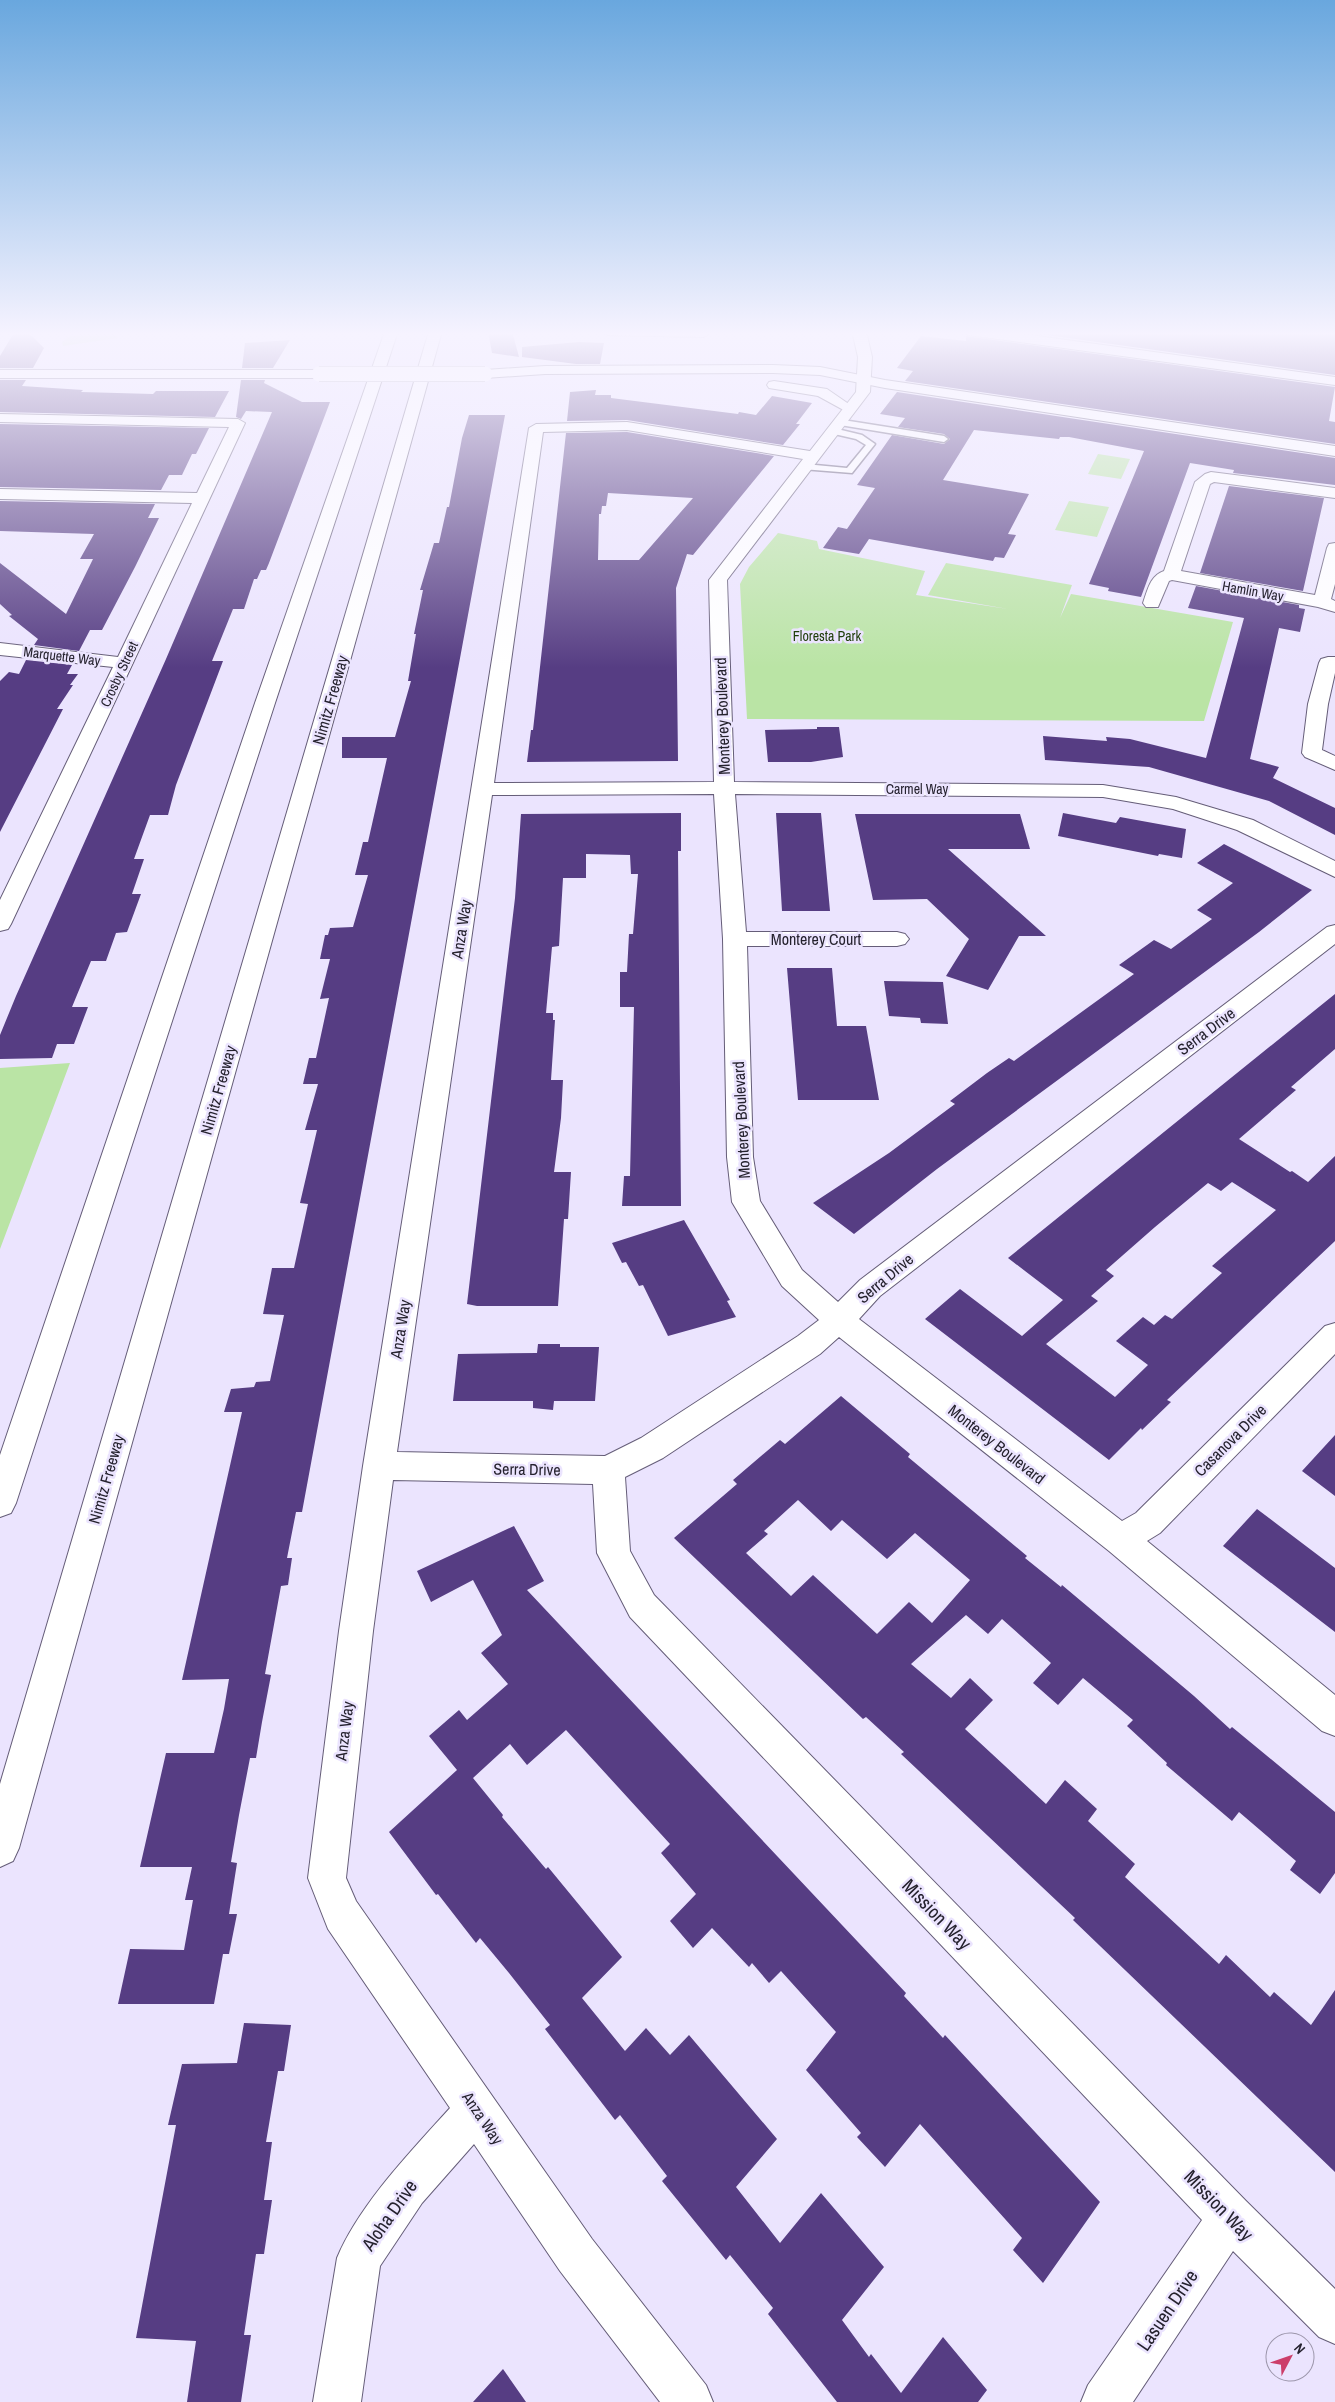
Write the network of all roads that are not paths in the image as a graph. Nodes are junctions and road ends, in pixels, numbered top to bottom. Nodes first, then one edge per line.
1 (228, 443) edge
2 (354, 443) edge
3 (404, 443) edge
4 (534, 443) edge
5 (716, 443) edge
6 (823, 443) edge
7 (869, 443) edge
8 (1282, 443) edge
9 (1335, 451) edge
10 (809, 461) junction
11 (1335, 493) edge
12 (0, 494) edge
13 (202, 498) junction
14 (1335, 548) edge
15 (1172, 574) junction
16 (1152, 603) dead end
17 (1329, 605) edge
18 (0, 649) edge
19 (1331, 663) edge
20 (124, 664) junction
21 (1335, 764) edge
22 (724, 788) junction
23 (483, 789) junction
24 (1335, 870) edge
25 (3, 911) edge
26 (1335, 932) edge
27 (735, 939) junction
28 (897, 939) dead end
29 (838, 1320) junction
30 (1335, 1335) edge
31 (379, 1466) junction
32 (608, 1470) junction
33 (0, 1503) edge
34 (1121, 1540) junction
35 (1335, 1718) edge
36 (0, 1848) edge
37 (477, 2109) junction
38 (1230, 2217) junction
39 (1335, 2322) edge
40 (337, 2402) edge
41 (689, 2402) edge
42 (1105, 2402) edge

1 - 13 main road, Crosby Street
2 - 33 main road
3 - 36 main road, Nimitz Freeway
4 - 23 main road, Anza Way
5 - 10 main road, Anza Way
6 - 10 main road, Monterey Boulevard
7 - 10 lane
8 - 9 main road
10 - 22 main road, Monterey Boulevard
11 - 15 main road
12 - 13 main road
13 - 20 main road, Crosby Street
14 - 17 main road
15 - 16 main road
15 - 17 main road, Hamlin Way
18 - 20 main road, Marquette Way
19 - 21 main road
20 - 25 main road, Crosby Street
22 - 23 main road, Carmel Way
22 - 24 main road, Carmel Way
22 - 27 main road, Monterey Boulevard
23 - 31 main road, Anza Way
26 - 29 main road, Serra Drive
27 - 28 main road, Monterey Court
27 - 29 main road, Monterey Boulevard
29 - 32 main road, Serra Drive
29 - 34 main road, Monterey Boulevard
30 - 34 main road, Casanova Drive
31 - 32 main road, Serra Drive
31 - 37 main road, Anza Way
32 - 38 main road, Mission Way
34 - 35 main road, Monterey Boulevard
37 - 40 main road, Aloha Drive
37 - 41 main road, Anza Way
38 - 39 main road, Mission Way
38 - 42 main road, Lasuen Drive

